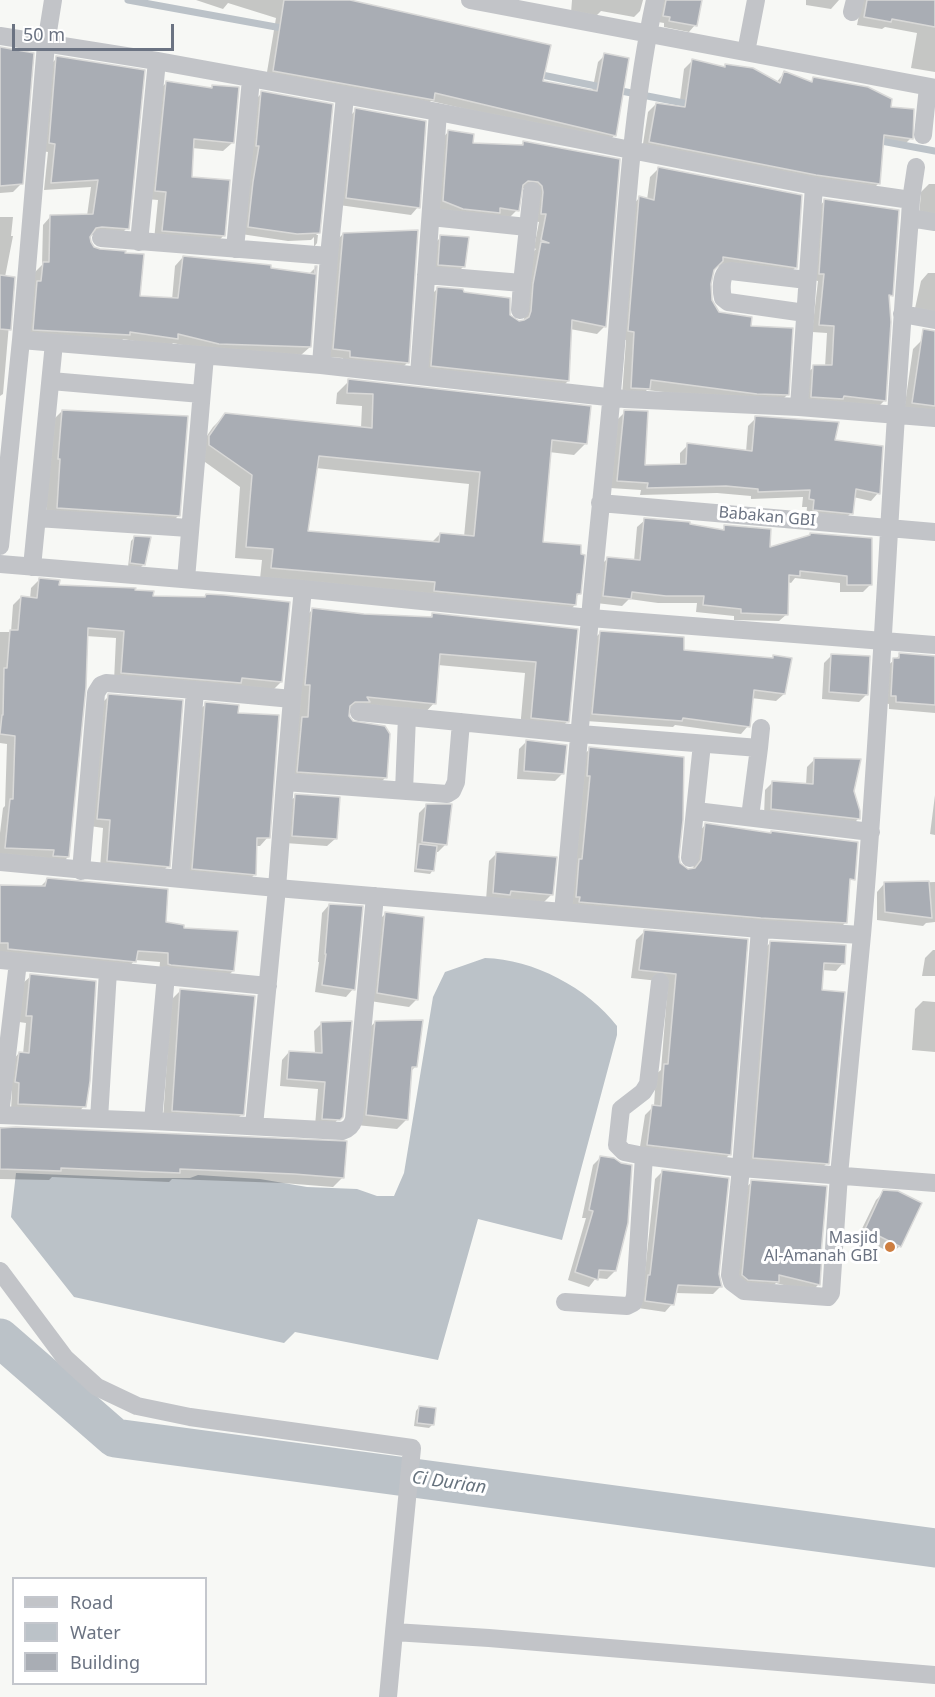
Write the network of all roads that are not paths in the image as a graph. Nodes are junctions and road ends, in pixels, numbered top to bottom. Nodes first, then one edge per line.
1 (52, 0) edge
2 (470, 0) edge
3 (655, 0) edge
4 (756, 0) edge
5 (555, 8) edge
6 (647, 35) junction
7 (0, 36) edge
8 (46, 44) junction
9 (746, 52) junction
10 (157, 61) junction
11 (251, 79) junction
12 (931, 87) edge
13 (345, 96) junction
14 (438, 112) junction
15 (923, 135) dead end
16 (632, 150) junction
17 (916, 167) dead end
18 (814, 186) junction
19 (532, 191) dead end
20 (912, 200) junction
21 (431, 217) junction
22 (910, 218) junction
23 (935, 222) edge
24 (527, 227) junction
25 (101, 238) dead end
26 (139, 242) junction
27 (235, 249) junction
28 (329, 256) junction
29 (754, 274) junction
30 (426, 275) junction
31 (807, 280) junction
32 (522, 283) junction
33 (752, 306) junction
34 (520, 310) dead end
35 (805, 313) junction
36 (902, 314) junction
37 (935, 320) edge
38 (21, 340) junction
39 (54, 343) junction
40 (205, 356) junction
41 (321, 365) junction
42 (419, 375) junction
43 (51, 381) junction
44 (201, 394) junction
45 (612, 398) junction
46 (799, 406) junction
47 (7, 410) edge
48 (896, 415) junction
49 (935, 418) edge
50 (600, 503) junction
51 (37, 518) junction
52 (189, 528) junction
53 (890, 528) junction
54 (935, 532) edge
55 (0, 546) edge
56 (0, 564) edge
57 (32, 567) junction
58 (186, 579) junction
59 (303, 589) junction
60 (590, 618) junction
61 (884, 640) junction
62 (935, 645) edge
63 (195, 690) junction
64 (292, 699) junction
65 (359, 712) dead end
66 (407, 716) junction
67 (461, 722) junction
68 (761, 728) dead end
69 (580, 734) junction
70 (702, 744) junction
71 (759, 748) junction
72 (285, 782) junction
73 (404, 791) junction
74 (696, 811) junction
75 (750, 818) junction
76 (871, 832) junction
77 (690, 858) dead end
78 (0, 862) edge
79 (81, 871) junction
80 (180, 878) junction
81 (277, 888) junction
82 (375, 896) junction
83 (563, 912) junction
84 (760, 929) junction
85 (862, 935) junction
86 (9, 961) edge
87 (108, 971) junction
88 (166, 975) junction
89 (660, 982) dead end
90 (268, 986) junction
91 (0, 1115) edge
92 (99, 1119) junction
93 (153, 1121) junction
94 (254, 1126) junction
95 (644, 1156) junction
96 (741, 1168) junction
97 (839, 1175) junction
98 (935, 1183) edge
99 (0, 1271) edge
100 (565, 1302) dead end
101 (394, 1632) junction
102 (935, 1675) edge
103 (388, 1697) edge

1 - 8 street
2 - 5 street
3 - 6 street
4 - 9 street
5 - 6 street
6 - 9 street
6 - 16 street
7 - 8 street
8 - 10 street
8 - 38 street
9 - 12 street
10 - 11 street
10 - 26 street
11 - 13 street
11 - 27 street
12 - 15 street
13 - 14 street
13 - 28 street
14 - 16 street
14 - 21 street
16 - 18 street
16 - 45 street
17 - 20 street
18 - 20 street
18 - 31 street
19 - 24 street
20 - 22 street
21 - 24 street
21 - 30 street
22 - 23 street
22 - 36 street
24 - 32 street
25 - 26 street
26 - 27 street
27 - 28 street
28 - 41 street
29 - 31 street
29 - 33 street
29 - 33 street
30 - 32 street
30 - 42 street
31 - 35 street
32 - 34 street
33 - 35 street
35 - 46 street
36 - 37 street
36 - 48 street
38 - 39 street
38 - 47 street
39 - 40 street
39 - 43 street
40 - 41 street
40 - 44 street
41 - 42 street
42 - 45 street
43 - 44 street
43 - 51 street
44 - 52 street
45 - 46 street
45 - 50 street
46 - 48 street
47 - 55 street
48 - 49 street
48 - 53 street
50 - 53 street, Babakan GBI
50 - 60 street
51 - 52 street
51 - 57 street
52 - 58 street
53 - 54 street, Babakan GBI
53 - 61 street
56 - 57 street
57 - 58 street
58 - 59 street
59 - 60 street
59 - 64 street
60 - 61 street
60 - 69 street
61 - 62 street
61 - 76 street
63 - 64 street
63 - 79 street
63 - 80 street
64 - 72 street
65 - 66 street
66 - 67 street
66 - 73 street
67 - 69 street
67 - 73 street
68 - 71 street
69 - 70 street
69 - 83 street
70 - 71 street
70 - 74 street
71 - 75 street
72 - 73 street
72 - 81 street
74 - 75 street
74 - 77 street
75 - 76 street
76 - 85 street
78 - 79 street
79 - 80 street
80 - 81 street
81 - 82 street
81 - 90 street
82 - 83 street
82 - 94 street
83 - 84 street
84 - 85 street
84 - 96 street
85 - 97 street
86 - 87 street
86 - 91 street
87 - 88 street
87 - 92 street
88 - 90 street
88 - 93 street
89 - 95 street
90 - 94 street
91 - 92 street
92 - 93 street
93 - 94 street
95 - 96 street
95 - 100 street
96 - 97 street
96 - 97 street
97 - 98 street
99 - 101 street
101 - 102 street
101 - 103 street

